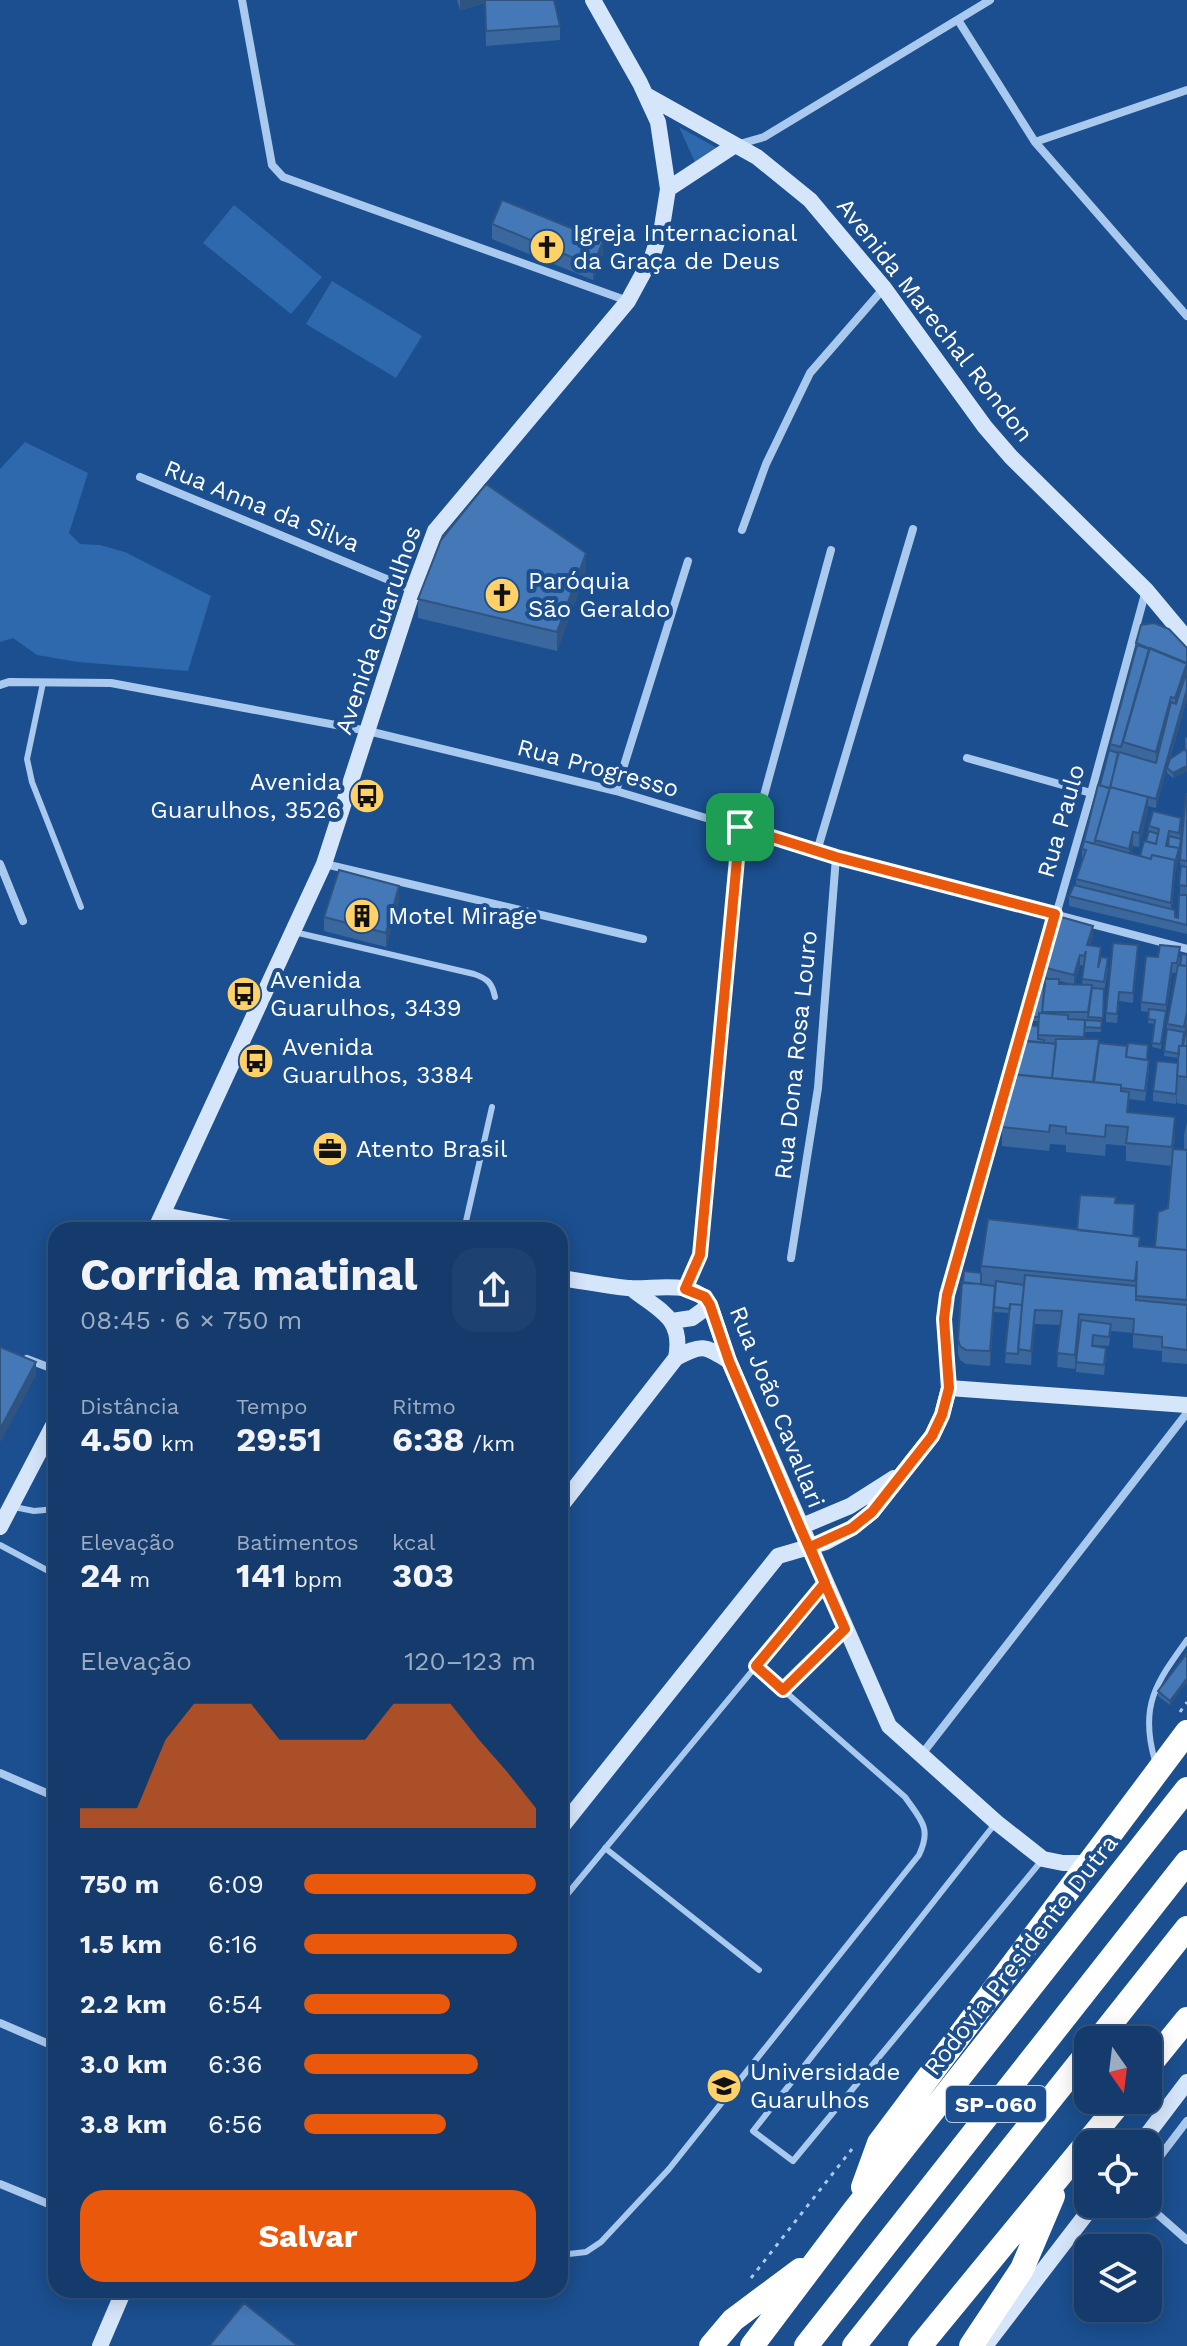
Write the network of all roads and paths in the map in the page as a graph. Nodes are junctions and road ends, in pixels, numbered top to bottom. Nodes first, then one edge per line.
1 (242, 0) edge
2 (593, 0) edge
3 (990, 0) edge
4 (958, 20) junction
5 (1187, 90) edge
6 (646, 95) junction
7 (1035, 142) junction
8 (735, 145) junction
9 (668, 189) junction
10 (884, 288) junction
11 (628, 301) junction
12 (1182, 304) edge
13 (1187, 316) edge
14 (140, 477) dead end
15 (913, 529) dead end
16 (742, 530) dead end
17 (831, 550) dead end
18 (688, 561) dead end
19 (413, 590) junction
20 (1146, 590) junction
21 (1187, 639) edge
22 (43, 683) junction
23 (0, 685) edge
24 (368, 731) junction
25 (967, 758) dead end
26 (616, 791) junction
27 (1091, 793) junction
28 (740, 827) junction
29 (754, 832) junction
30 (817, 851) junction
31 (836, 857) junction
32 (0, 864) edge
33 (324, 864) junction
34 (81, 907) dead end
35 (1055, 914) junction
36 (23, 921) dead end
37 (294, 932) junction
38 (643, 939) dead end
39 (1187, 949) edge
40 (495, 997) dead end
41 (492, 1107) dead end
42 (159, 1222) edge
43 (466, 1222) edge
44 (791, 1258) dead end
45 (568, 1279) edge
46 (631, 1288) junction
47 (685, 1289) junction
48 (710, 1305) junction
49 (672, 1321) junction
50 (14, 1354) edge
51 (676, 1358) junction
52 (729, 1361) junction
53 (48, 1367) edge
54 (949, 1388) junction
55 (1187, 1405) edge
56 (1187, 1413) edge
57 (48, 1435) edge
58 (903, 1471) junction
59 (568, 1497) edge
60 (11, 1507) junction
61 (48, 1510) edge
62 (0, 1527) edge
63 (800, 1527) junction
64 (0, 1545) edge
65 (810, 1547) junction
66 (48, 1571) edge
67 (825, 1583) junction
68 (845, 1629) junction
69 (1187, 1640) edge
70 (756, 1666) junction
71 (783, 1690) junction
72 (1187, 1732) edge
73 (922, 1754) junction
74 (1158, 1771) junction
75 (0, 1773) edge
76 (1187, 1789) edge
77 (48, 1794) edge
78 (568, 1819) edge
79 (996, 1822) junction
80 (605, 1848) junction
81 (1043, 1859) junction
82 (1187, 1862) edge
83 (1091, 1863) junction
84 (568, 1893) edge
85 (1187, 1928) edge
86 (759, 1970) dead end
87 (1187, 2019) edge
88 (0, 2023) edge
89 (1109, 2026) edge
90 (48, 2044) edge
91 (1162, 2050) edge
92 (1074, 2070) edge
93 (1187, 2082) edge
94 (1111, 2114) edge
95 (1187, 2121) edge
96 (1151, 2130) edge
97 (1162, 2154) edge
98 (1063, 2172) junction
99 (0, 2184) edge
100 (48, 2204) edge
101 (853, 2212) junction
102 (1083, 2218) edge
103 (1162, 2218) edge
104 (1187, 2240) edge
105 (568, 2254) edge
106 (822, 2255) junction
107 (121, 2298) edge
108 (100, 2346) edge
109 (711, 2346) edge
110 (752, 2346) edge
111 (806, 2346) edge
112 (854, 2346) edge
113 (920, 2346) edge
114 (971, 2346) edge
115 (985, 2346) edge

1 - 11 street
2 - 6 street, Avenida Guarulhos
3 - 4 street
4 - 7 street
4 - 8 street
5 - 7 street
6 - 8 street, Avenida Marechal Rondon
6 - 9 street, Avenida Guarulhos
7 - 12 street
8 - 9 street
8 - 10 street, Avenida Marechal Rondon
9 - 11 street, Avenida Guarulhos
10 - 16 street
10 - 20 street, Avenida Marechal Rondon
11 - 19 street, Avenida Guarulhos
12 - 13 street
14 - 19 street, Rua Anna da Silva
15 - 30 street
17 - 29 street
18 - 26 street
19 - 24 street, Avenida Guarulhos
20 - 21 street, Avenida Marechal Rondon
20 - 27 street, Rua Paulo
22 - 23 street, Rua Progresso
22 - 24 street, Rua Progresso
22 - 34 lane
24 - 26 street, Rua Progresso
24 - 33 street, Avenida Guarulhos
25 - 27 street
26 - 28 street, Rua Progresso
27 - 35 street, Rua Paulo
28 - 29 street, Rua Progresso
28 - 47 street
29 - 30 street, Rua Progresso
30 - 31 street, Rua Progresso
31 - 35 street, Rua Progresso
31 - 44 street, Rua Dona Rosa Louro
32 - 36 street
33 - 37 street, Avenida Guarulhos
33 - 38 street
35 - 39 street, Rua Progresso
35 - 54 street, Rua Paulo
37 - 40 lane
37 - 42 street, Avenida Guarulhos
41 - 43 lane
45 - 46 street
46 - 47 street
46 - 49 street
47 - 48 street, Rua João Cavallari
48 - 49 street
48 - 52 street, Rua João Cavallari
49 - 51 street
50 - 53 street
51 - 52 street
51 - 59 street
52 - 63 street, Rua João Cavallari
54 - 55 street
54 - 58 street
56 - 73 street
57 - 60 street
58 - 63 street
58 - 65 street
60 - 61 lane
60 - 62 street
63 - 65 street, Rua João Cavallari
64 - 66 lane
65 - 67 street, Rua João Cavallari
65 - 78 street
67 - 68 street, Rua João Cavallari
67 - 70 lane
68 - 71 lane
68 - 73 street, Rua João Cavallari
69 - 74 lane
70 - 71 lane
70 - 80 lane
71 - 105 lane
72 - 74 highway
73 - 79 street, Rua João Cavallari
74 - 83 highway
75 - 77 street
76 - 101 highway, Rodovia Presidente Dutra / SP-060
79 - 81 street, Rua João Cavallari
79 - 81 lane
80 - 84 lane
80 - 86 lane
81 - 83 street
82 - 111 highway, SP-060
83 - 101 highway
85 - 89 highway
87 - 91 highway
88 - 90 street
92 - 112 highway, SP-060
93 - 96 street
94 - 98 highway
95 - 97 street
98 - 113 highway
98 - 114 highway
99 - 100 street
101 - 106 highway, Rodovia Presidente Dutra / SP-060
102 - 115 street
103 - 104 street
106 - 109 highway
106 - 110 highway, Rodovia Presidente Dutra / SP-060
107 - 108 street

